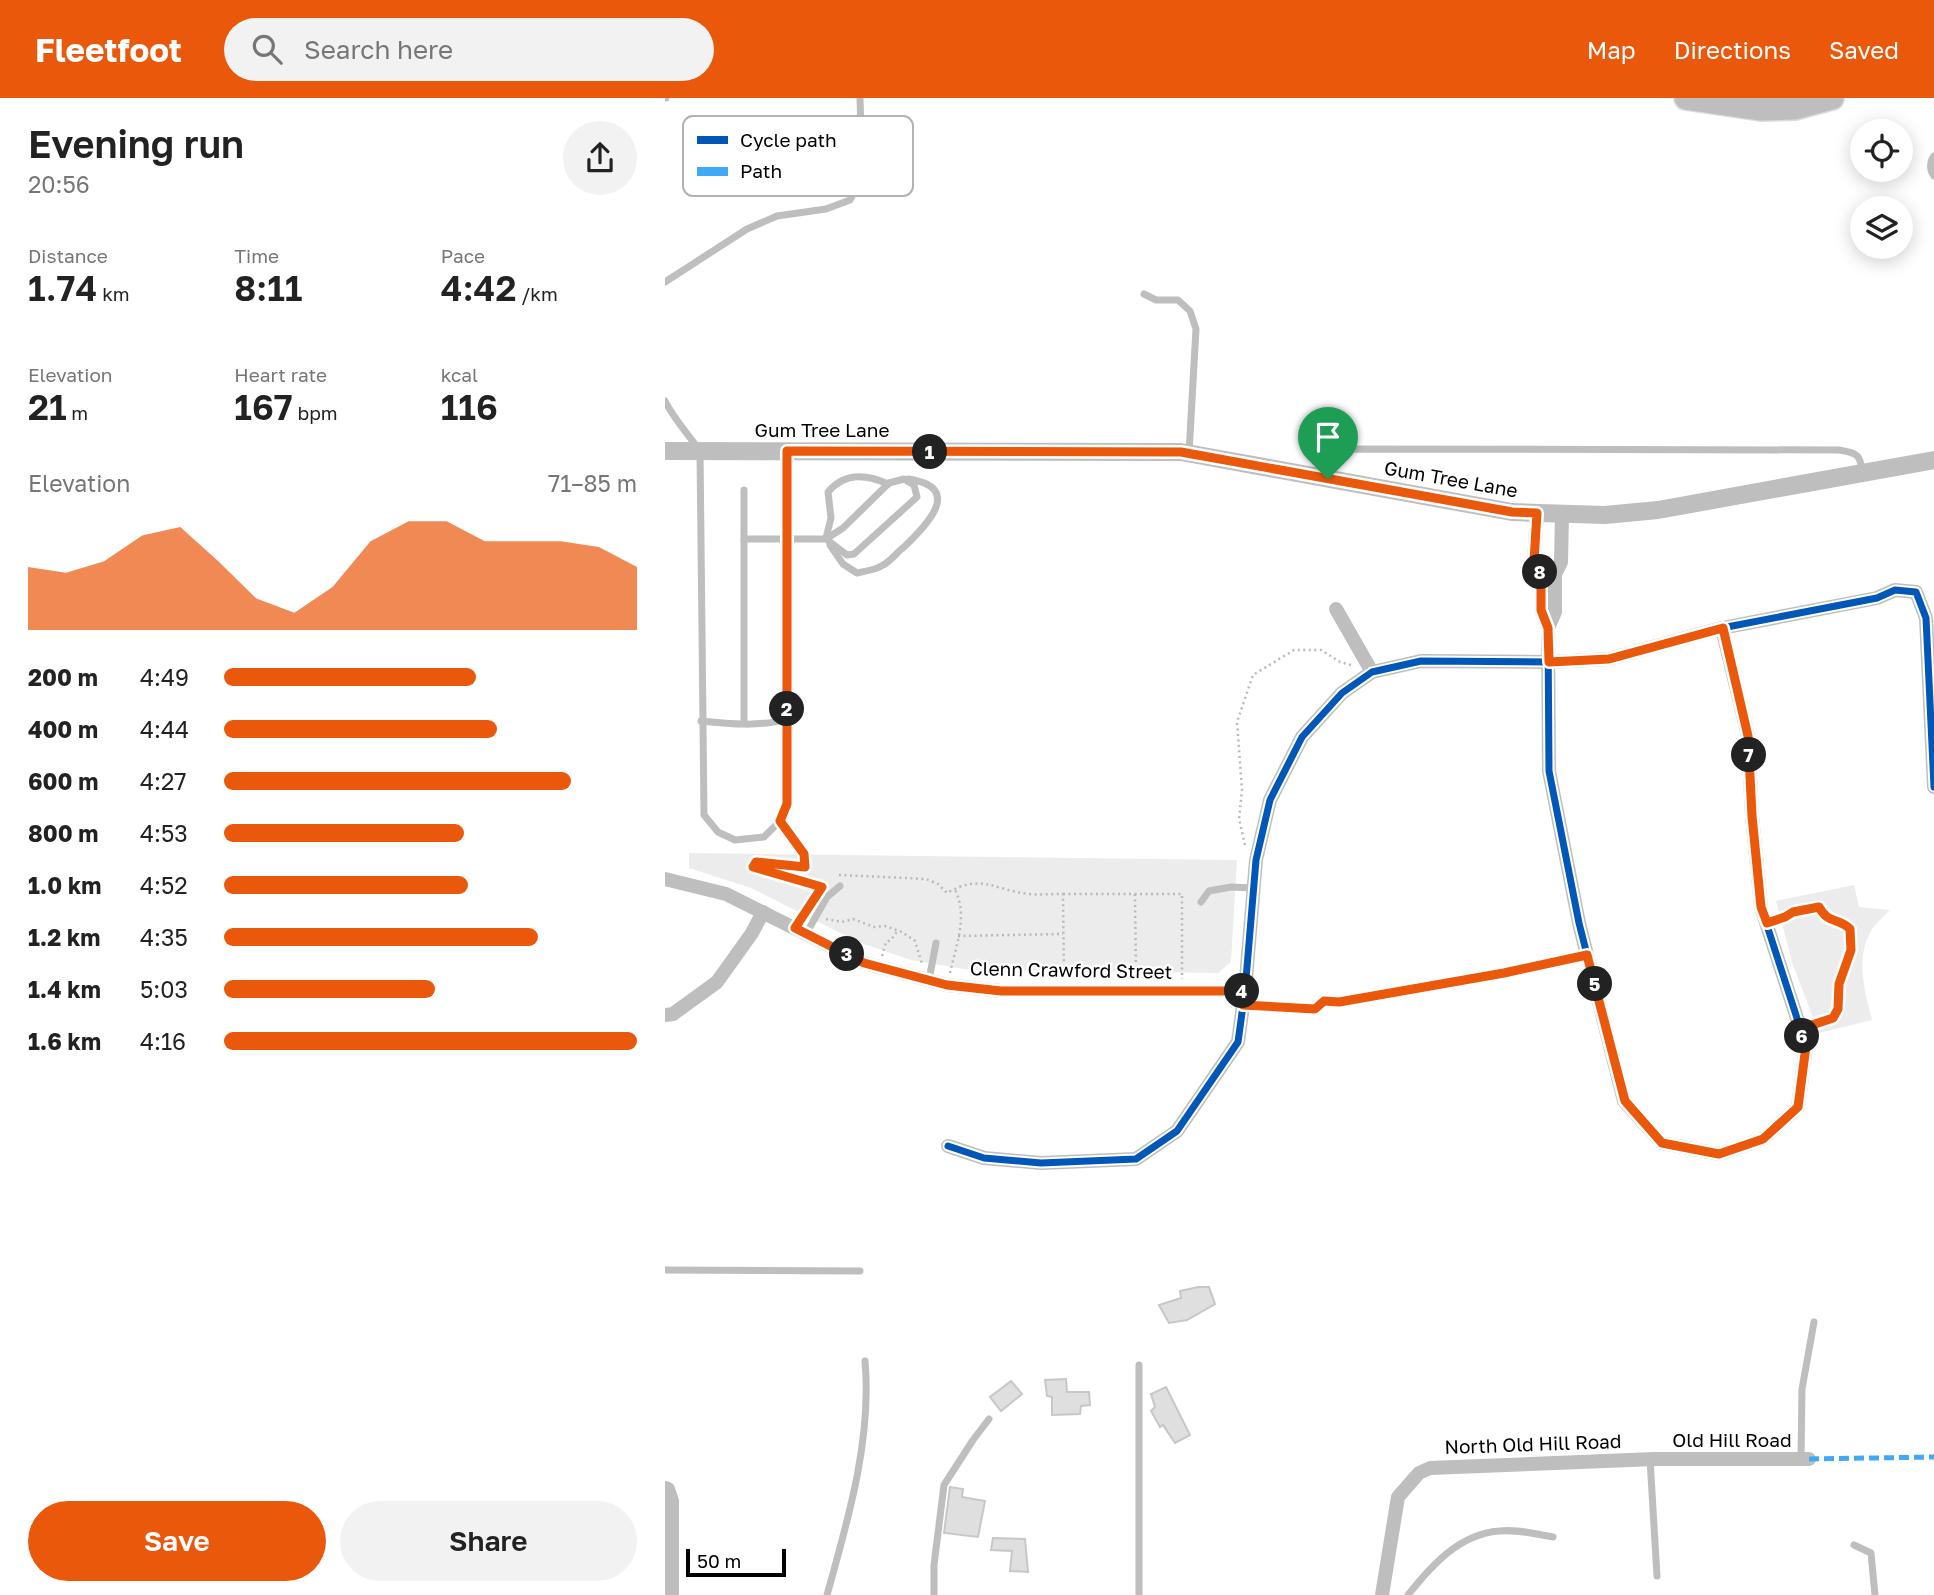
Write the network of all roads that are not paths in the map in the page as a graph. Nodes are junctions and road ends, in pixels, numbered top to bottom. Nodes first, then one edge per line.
1 (860, 98) edge
2 (1686, 98) edge
3 (1832, 98) edge
4 (1775, 103) edge
5 (861, 116) edge
6 (1934, 156) edge
7 (1934, 176) edge
8 (851, 196) edge
9 (665, 282) edge
10 (1144, 294) dead end
11 (665, 401) edge
12 (665, 451) edge
13 (700, 451) junction
14 (787, 451) junction
15 (1189, 454) junction
16 (1934, 460) edge
17 (1864, 473) junction
18 (908, 479) junction
19 (1328, 479) junction
20 (888, 484) junction
21 (744, 490) dead end
22 (1537, 513) junction
23 (1562, 514) junction
24 (787, 538) junction
25 (744, 539) junction
26 (825, 539) junction
27 (1548, 574) junction
28 (1336, 609) dead end
29 (1723, 628) junction
30 (1549, 662) junction
31 (1372, 672) junction
32 (787, 719) junction
33 (701, 720) junction
34 (744, 723) junction
35 (1934, 788) edge
36 (665, 879) edge
37 (840, 886) dead end
38 (1253, 888) junction
39 (1201, 902) dead end
40 (763, 912) junction
41 (806, 933) junction
42 (936, 943) dead end
43 (929, 981) junction
44 (1244, 998) junction
45 (665, 1015) edge
46 (949, 1146) dead end
47 (665, 1270) edge
48 (860, 1271) dead end
49 (1814, 1322) dead end
50 (865, 1361) dead end
51 (1139, 1365) dead end
52 (989, 1419) dead end
53 (1653, 1459) junction
54 (1805, 1459) joint
55 (665, 1488) edge
56 (1553, 1537) dead end
57 (1854, 1545) dead end
58 (669, 1568) edge
59 (1657, 1576) dead end
60 (672, 1595) edge
61 (827, 1595) edge
62 (934, 1595) edge
63 (1139, 1595) edge
64 (1382, 1595) edge
65 (1408, 1595) edge
66 (1875, 1595) edge

1 - 5 lane
2 - 4 main road
3 - 4 main road
6 - 7 lane
8 - 9 lane
10 - 15 lane
11 - 13 lane
12 - 13 street, Gum Tree Lane
13 - 14 street, Gum Tree Lane
13 - 33 lane
14 - 15 street, Gum Tree Lane
14 - 24 lane
15 - 19 street, Gum Tree Lane
16 - 17 street, Gum Tree Lane
17 - 19 lane
17 - 23 street, Gum Tree Lane
18 - 20 lane
18 - 26 lane
18 - 26 lane
19 - 22 street, Gum Tree Lane
20 - 26 lane
20 - 26 lane
21 - 25 lane
22 - 23 street, Gum Tree Lane
22 - 27 street
23 - 27 street
24 - 25 lane
24 - 26 lane
24 - 32 lane
25 - 34 lane
27 - 30 street
28 - 31 street
29 - 30 street
29 - 30 street
29 - 35 street
30 - 31 street
31 - 38 street
32 - 33 lane
32 - 34 lane
33 - 34 lane
36 - 40 street, Clenn Crawford Street
37 - 41 lane
38 - 39 lane
38 - 44 street
40 - 41 street, Clenn Crawford Street
40 - 45 street
41 - 43 street, Clenn Crawford Street
42 - 43 lane
43 - 44 street, Clenn Crawford Street
44 - 46 street
47 - 48 lane
49 - 54 lane
50 - 61 lane
51 - 63 lane
52 - 62 lane
53 - 54 street, Old Hill Road
53 - 59 lane
53 - 64 street, North Old Hill Road
55 - 58 street
56 - 65 lane
57 - 66 lane
58 - 60 street

